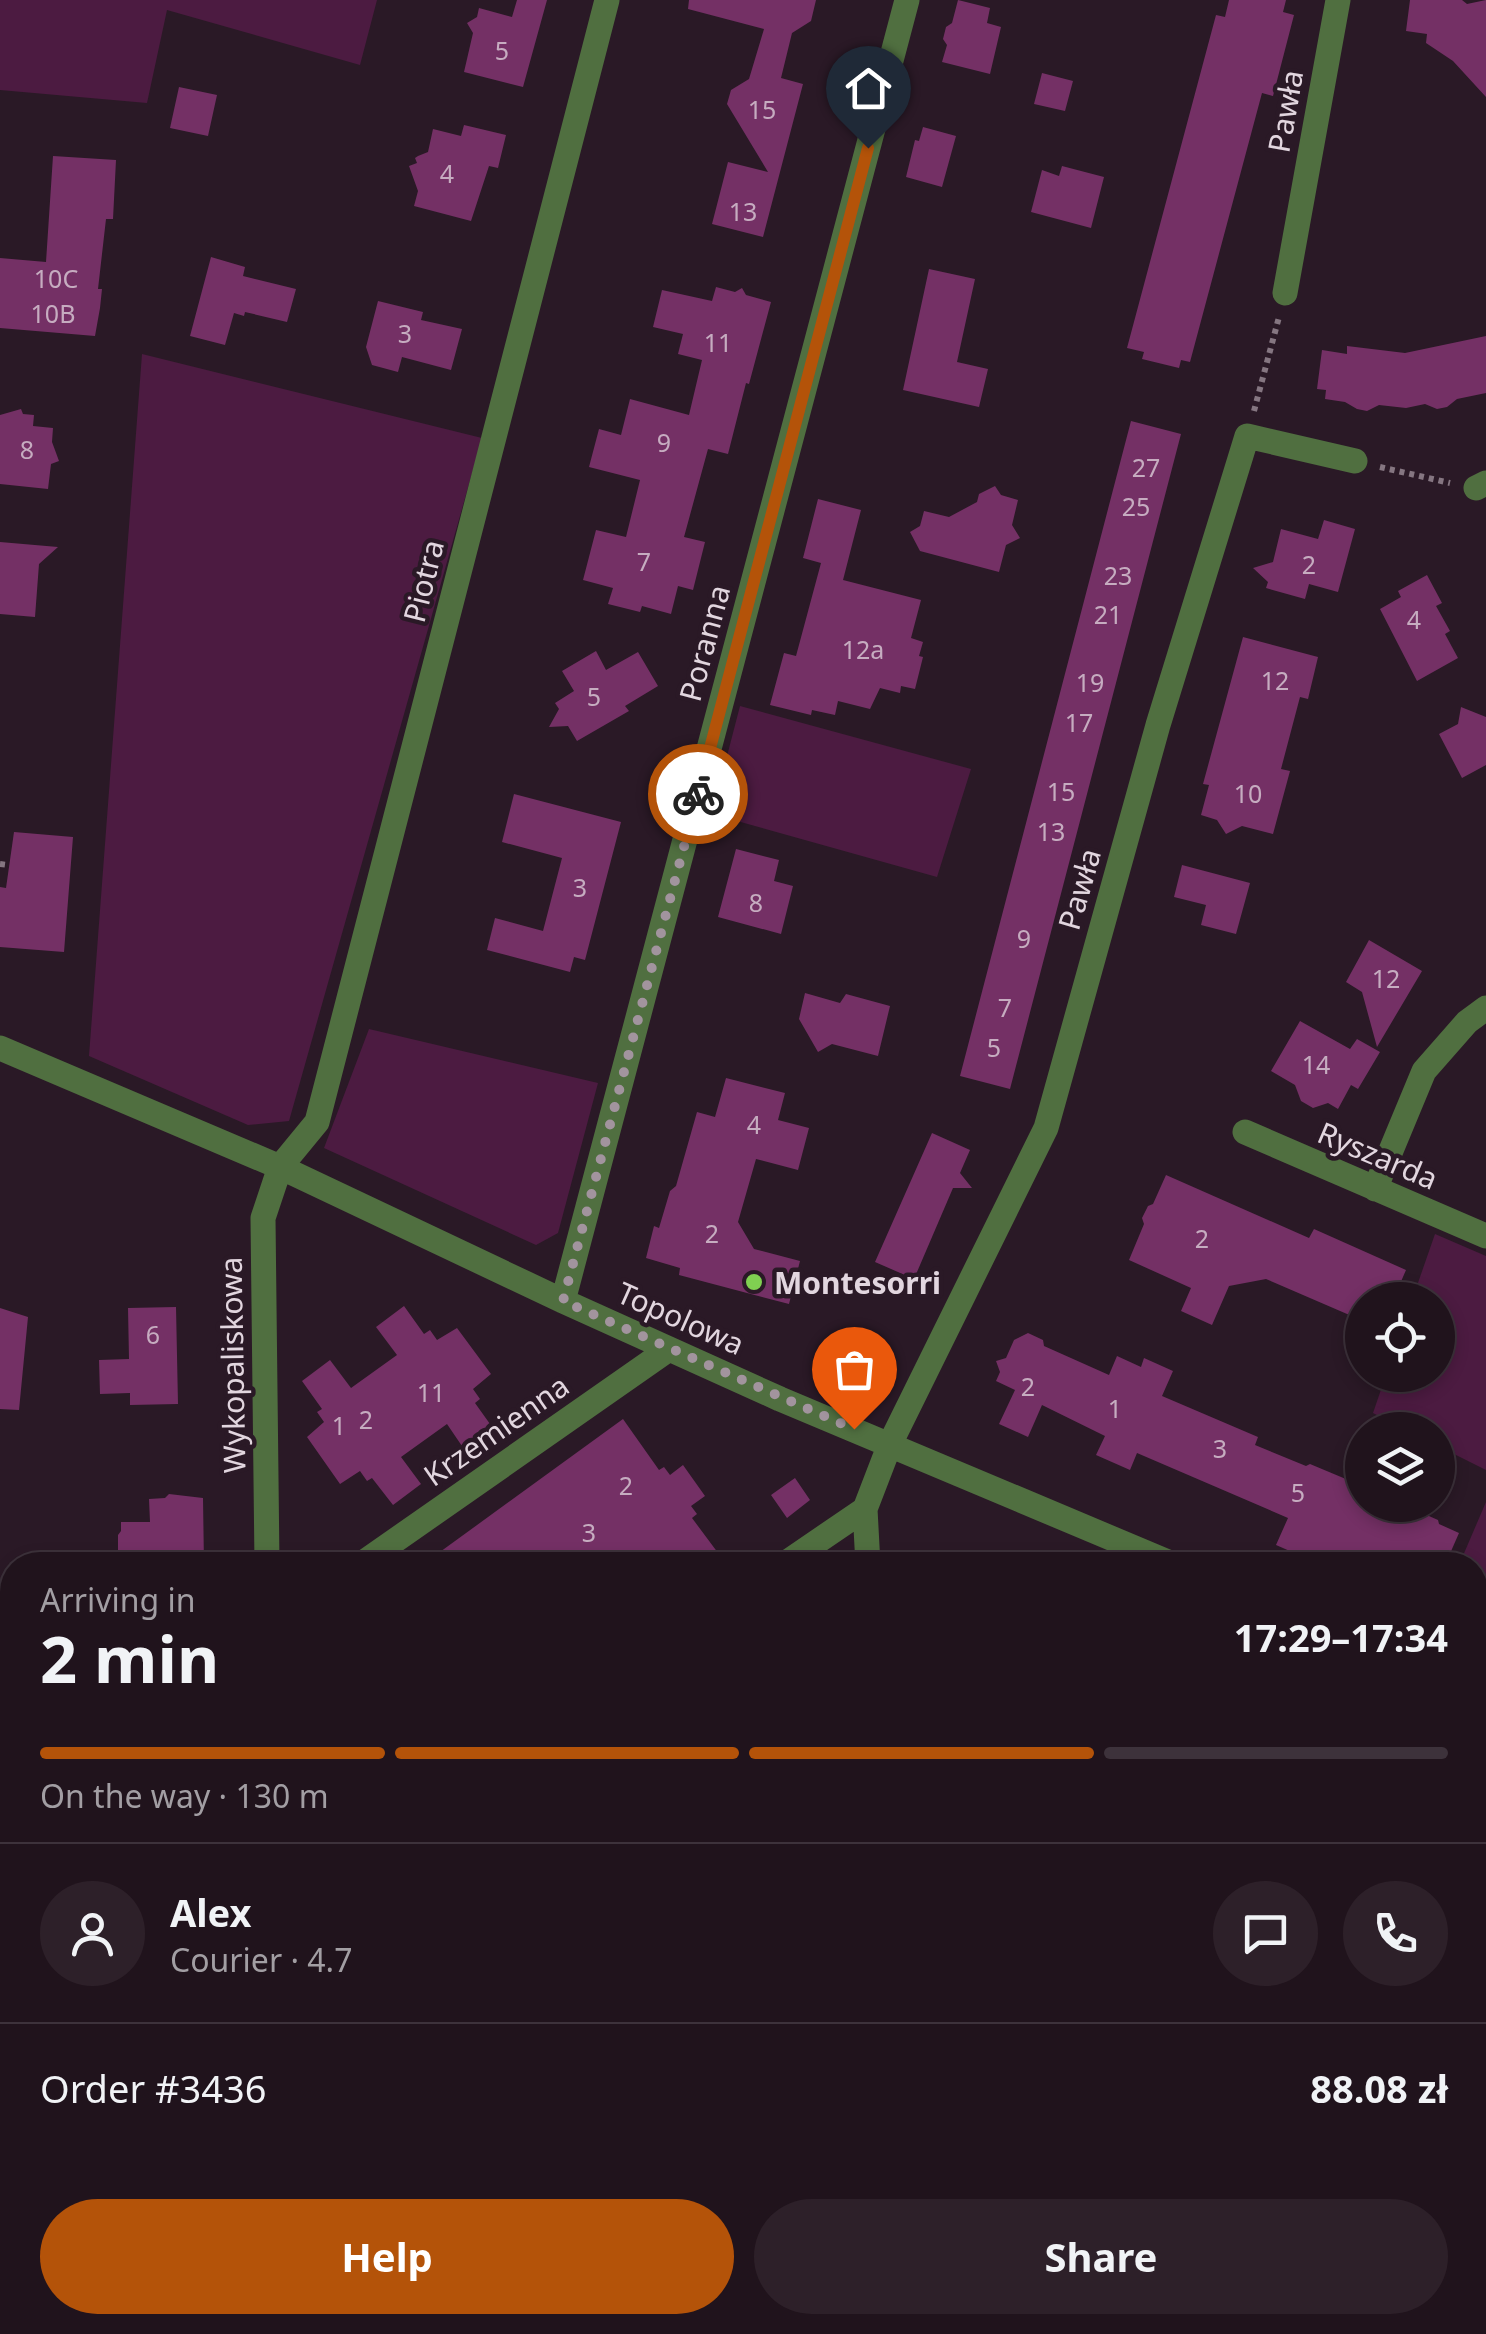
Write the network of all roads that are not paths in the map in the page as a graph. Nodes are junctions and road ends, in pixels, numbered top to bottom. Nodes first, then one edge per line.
1 (607, 0) edge
2 (907, 0) edge
3 (1338, 0) edge
4 (1285, 293) road end
5 (1355, 461) road end
6 (1486, 1008) edge
7 (0, 1048) edge
8 (1245, 1132) dead end
9 (280, 1167) junction
10 (1376, 1190) junction
11 (1486, 1236) edge
12 (563, 1301) junction
13 (669, 1349) junction
14 (890, 1444) junction
15 (865, 1509) junction
16 (267, 1552) edge
17 (379, 1552) edge
18 (802, 1552) edge
19 (867, 1552) edge
20 (1144, 1552) edge

1 - 9 street, Piotra
2 - 12 street, Poranna
3 - 4 street, Pawła
5 - 14 street, Pawła
6 - 10 street
7 - 9 street, Topolowa
8 - 10 street, Ryszarda
9 - 12 street, Topolowa
9 - 16 street, Wykopaliskowa
10 - 11 street, Ryszarda
12 - 13 street, Topolowa
13 - 14 street, Topolowa
13 - 17 street, Krzemienna
14 - 15 street, Pawła
14 - 20 street, Topolowa
15 - 18 street
15 - 19 street

